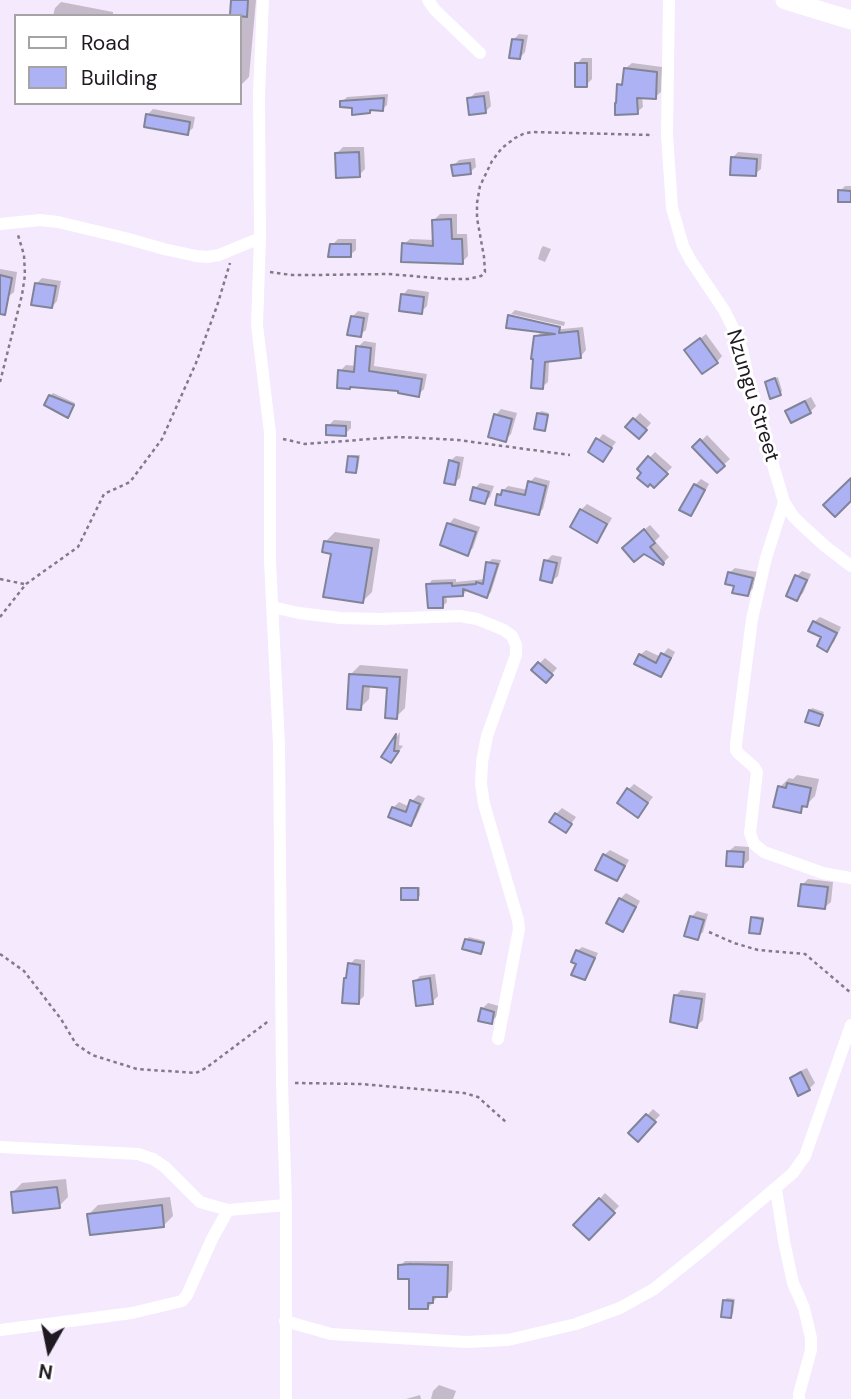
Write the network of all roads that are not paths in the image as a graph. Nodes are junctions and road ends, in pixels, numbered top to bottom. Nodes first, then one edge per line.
1 (263, 0) edge
2 (428, 0) edge
3 (669, 0) edge
4 (785, 0) edge
5 (851, 20) edge
6 (480, 53) dead end
7 (7, 223) edge
8 (260, 238) junction
9 (784, 502) junction
10 (851, 566) edge
11 (272, 607) junction
12 (851, 878) edge
13 (851, 1026) edge
14 (498, 1039) dead end
15 (0, 1147) edge
16 (776, 1189) junction
17 (286, 1205) junction
18 (228, 1210) junction
19 (285, 1321) junction
20 (0, 1330) edge
21 (286, 1399) edge
22 (799, 1399) edge

1 - 8 street
2 - 6 street
3 - 9 street, Nzungu Street
4 - 5 main road
7 - 8 street
8 - 11 street
9 - 10 street, Nzungu Street
9 - 12 street
11 - 14 street
11 - 17 street
13 - 16 street
15 - 18 street
16 - 19 street
16 - 22 street
17 - 18 street
17 - 19 street
18 - 20 street
19 - 21 street

